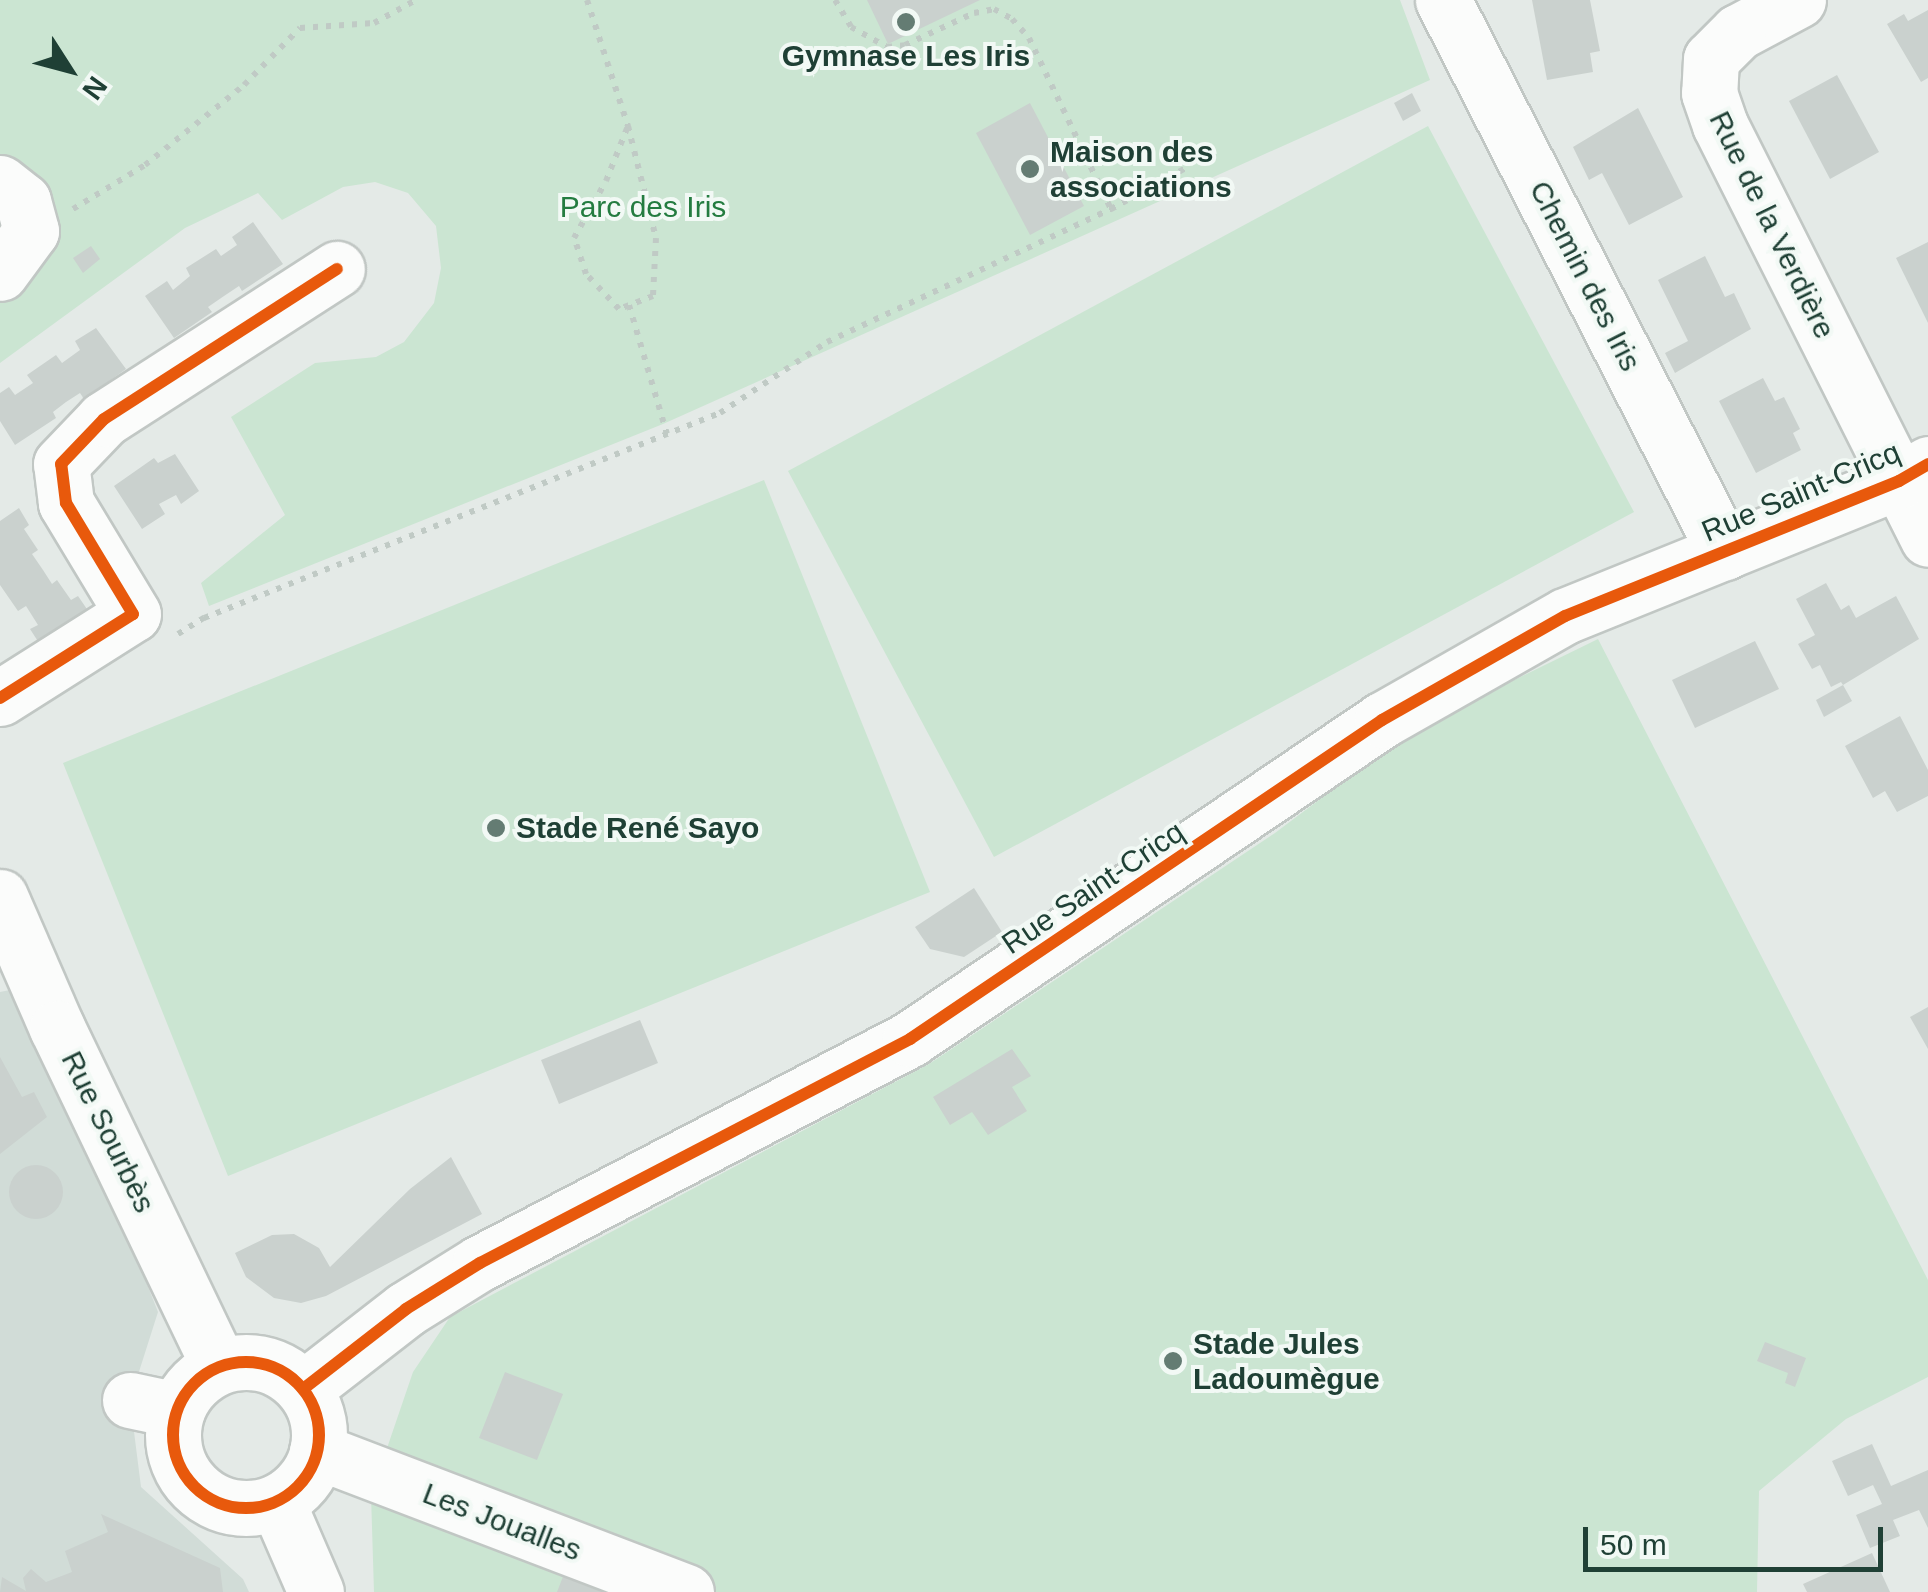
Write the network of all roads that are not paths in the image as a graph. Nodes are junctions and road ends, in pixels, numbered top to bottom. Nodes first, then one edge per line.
1 (1443, 0) edge
2 (1798, 0) edge
3 (0, 183) edge
4 (16, 252) edge
5 (337, 269) dead end
6 (1913, 473) edge
7 (1928, 539) edge
8 (1725, 552) junction
9 (0, 698) edge
10 (0, 897) edge
11 (219, 1366) junction
12 (303, 1389) junction
13 (317, 1451) junction
14 (277, 1502) junction
15 (316, 1592) edge
16 (686, 1592) edge

1 - 8 street, Chemin des Iris
2 - 6 street, Rue de la Verdière
3 - 4 street
5 - 9 street
6 - 7 street
6 - 8 street, Rue Saint-Cricq
8 - 12 street, Rue Saint-Cricq
10 - 11 street, Rue Sourbès
11 - 12 street
11 - 14 street
12 - 13 street
13 - 14 street
13 - 16 street, Les Joualles
14 - 15 street

